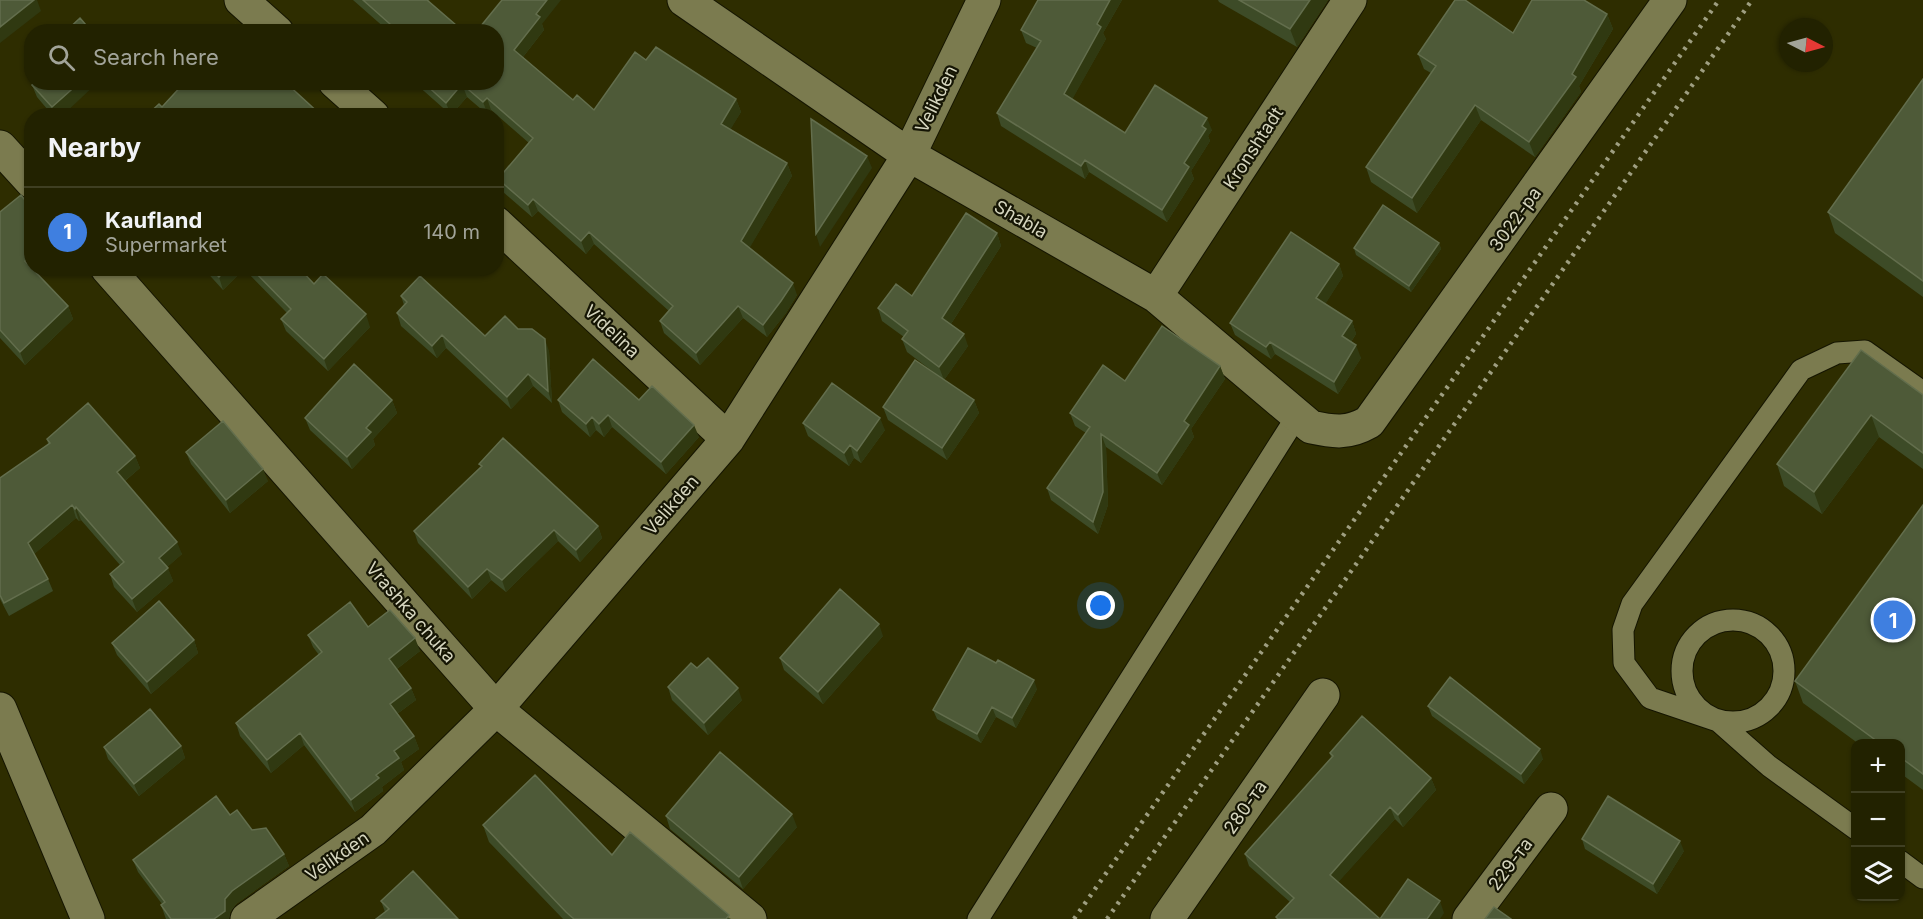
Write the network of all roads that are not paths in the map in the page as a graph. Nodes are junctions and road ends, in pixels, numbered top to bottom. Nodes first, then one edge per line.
1 (241, 0) edge
2 (684, 0) edge
3 (984, 0) edge
4 (1350, 0) edge
5 (1670, 0) edge
6 (268, 24) edge
7 (344, 90) edge
8 (364, 108) edge
9 (0, 147) edge
10 (909, 155) junction
11 (24, 173) edge
12 (504, 230) edge
13 (114, 276) edge
14 (1156, 296) junction
15 (1923, 392) edge
16 (1297, 416) junction
17 (1354, 431) joint
18 (728, 439) junction
19 (1323, 695) dead end
20 (0, 709) edge
21 (496, 709) junction
22 (1718, 721) junction
23 (1551, 809) dead end
24 (1851, 825) edge
25 (1905, 865) edge
26 (1923, 878) edge
27 (88, 919) edge
28 (247, 919) edge
29 (750, 919) edge
30 (978, 919) edge
31 (1167, 919) edge
32 (1469, 919) edge

1 - 6 street
2 - 10 street, Shabla
3 - 10 street, Velikden
4 - 14 street, Kronshtadt
5 - 17 street, 3022-ра
7 - 8 street
9 - 11 street
10 - 14 street, Shabla
10 - 18 street, Velikden
12 - 18 street, Videlina
13 - 21 street, Vrashka chuka
14 - 16 street, Shabla
15 - 22 lane
16 - 17 street, Shabla
16 - 30 lane
18 - 21 street, Velikden
19 - 31 street, 280-та
20 - 27 street
21 - 28 street, Velikden
21 - 29 street, Vrashka chuka
22 - 22 lane
22 - 24 lane
23 - 32 street, 229-та
25 - 26 lane

